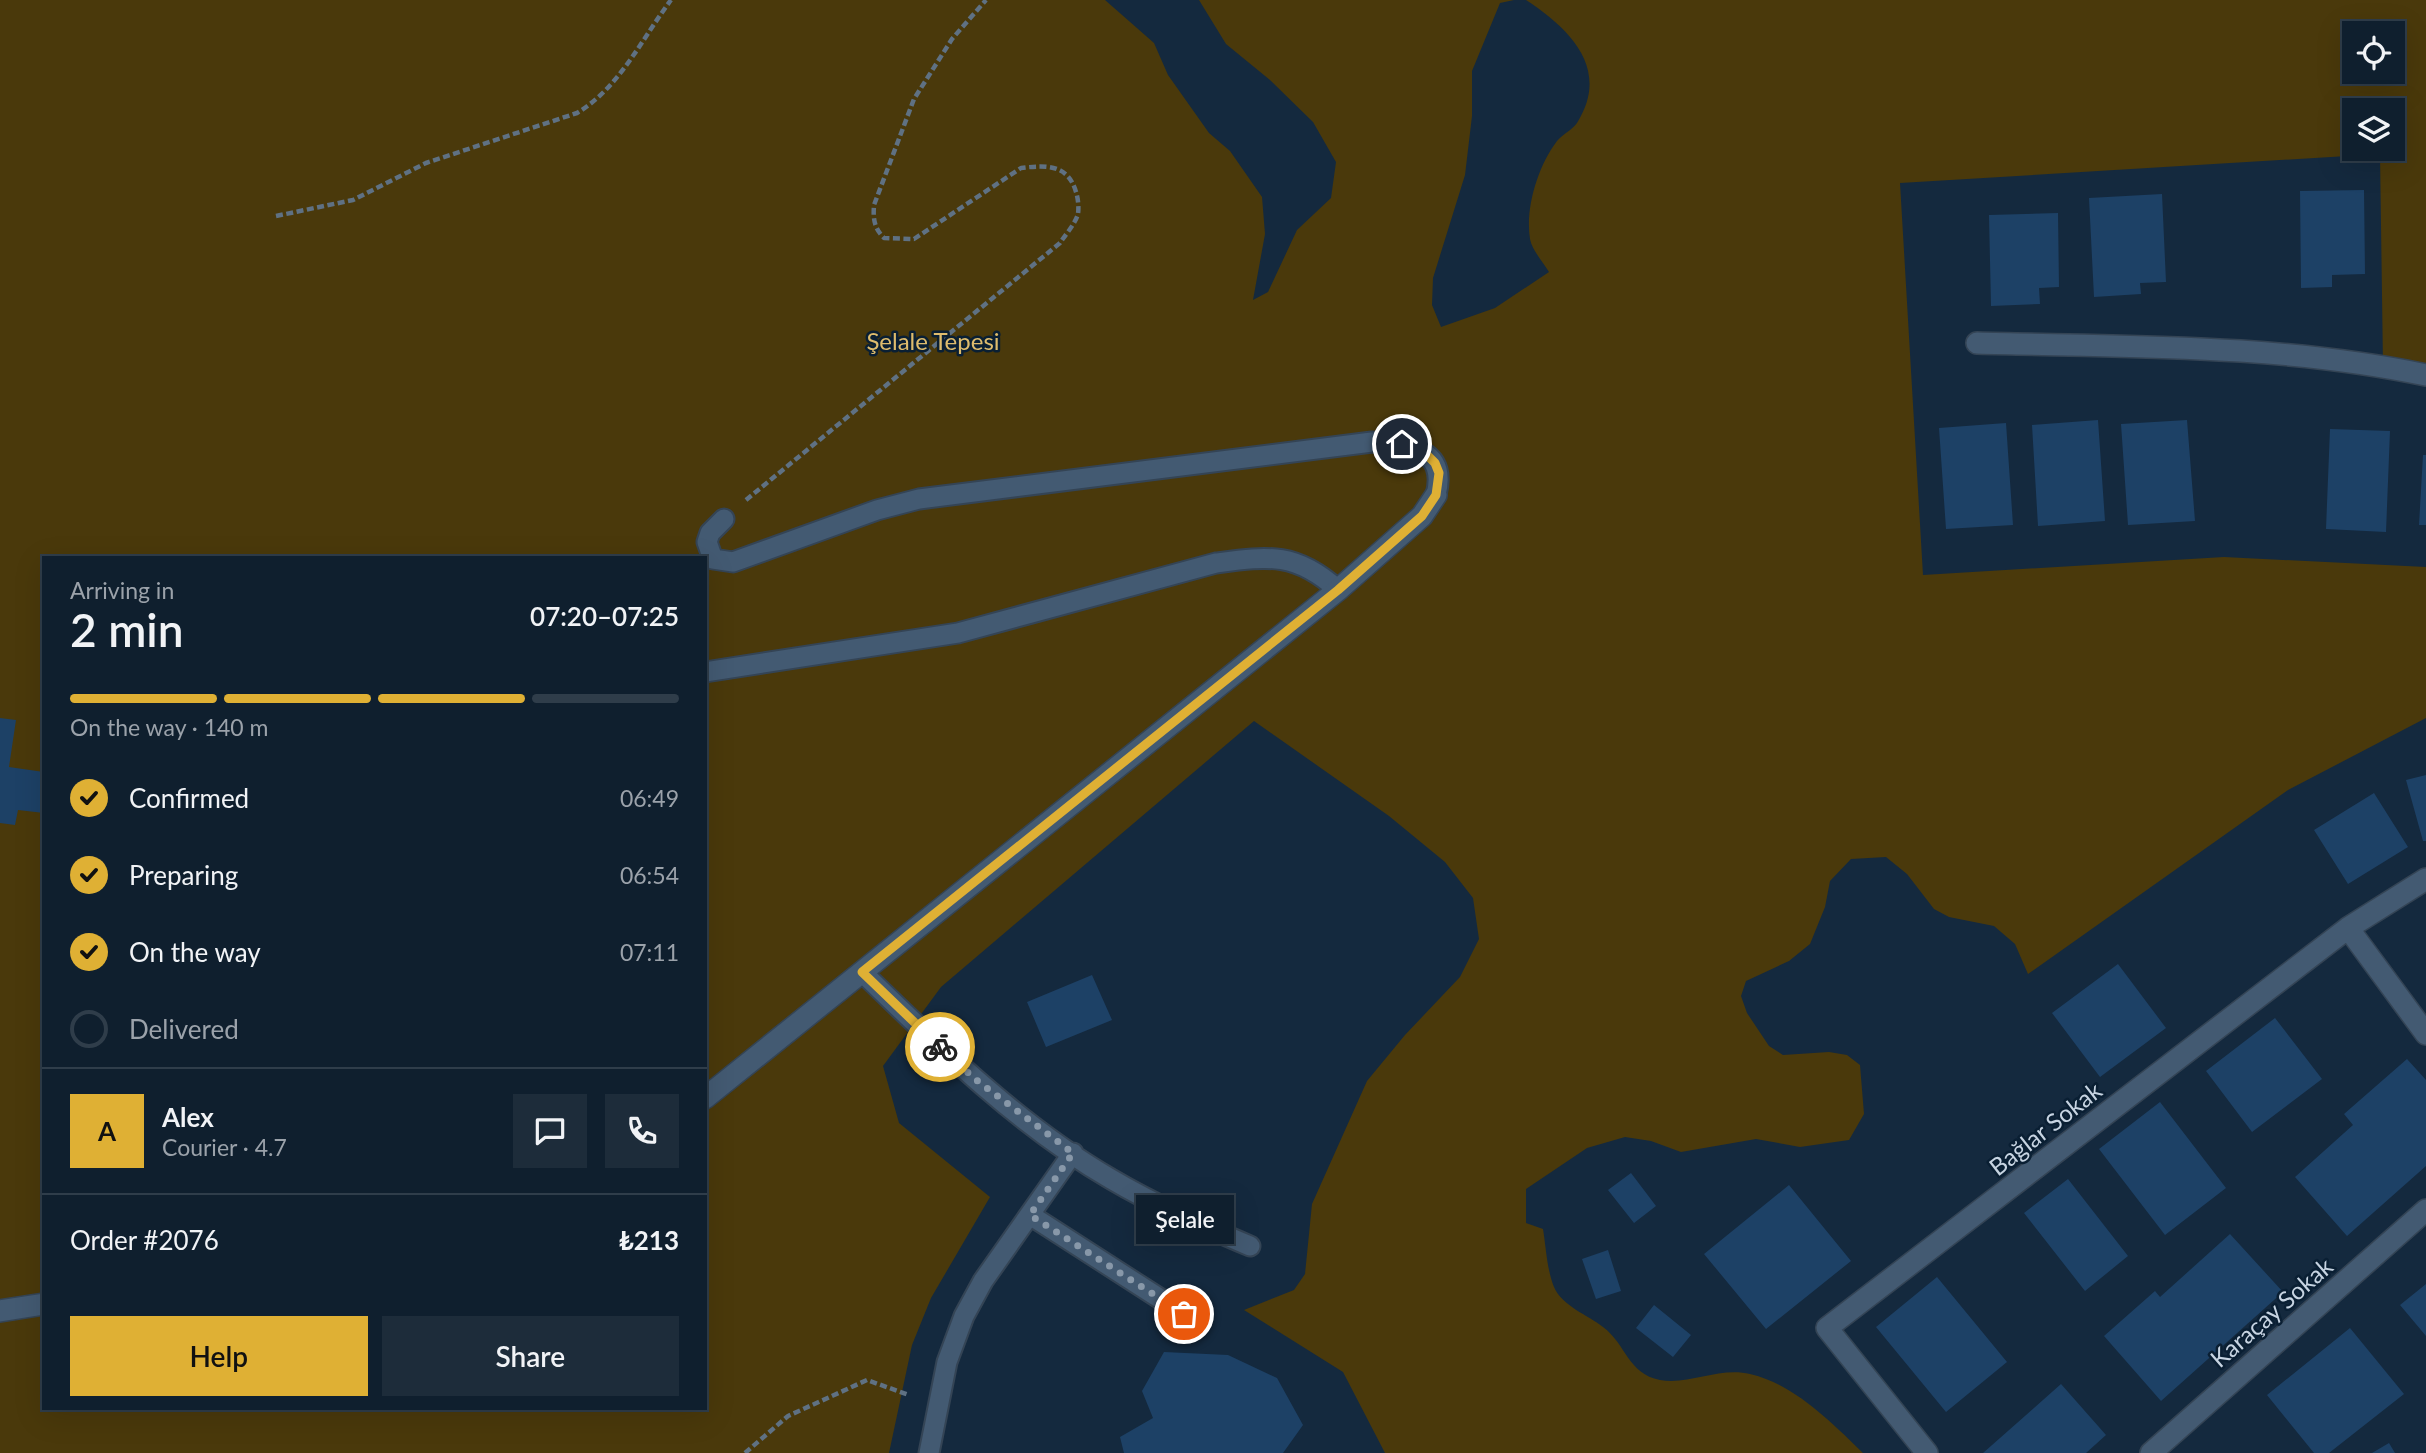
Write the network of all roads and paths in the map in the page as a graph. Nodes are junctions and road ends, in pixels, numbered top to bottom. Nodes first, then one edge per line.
1 (671, 0) edge
2 (986, 0) edge
3 (276, 216) dead end
4 (1977, 343) dead end
5 (2426, 375) edge
6 (1436, 495) joint
7 (724, 519) joint
8 (1338, 590) junction
9 (707, 672) edge
10 (2426, 879) edge
11 (2348, 928) junction
12 (862, 972) junction
13 (2426, 1034) edge
14 (707, 1096) edge
15 (1073, 1153) junction
16 (2426, 1210) edge
17 (1030, 1215) junction
18 (1250, 1246) dead end
19 (42, 1304) edge
20 (0, 1311) edge
21 (1184, 1314) dead end
22 (937, 1405) junction
23 (745, 1453) edge
24 (929, 1453) edge
25 (1927, 1453) edge
26 (2151, 1453) edge

1 - 3 path
2 - 7 path
4 - 5 street
6 - 7 lane
6 - 8 street
8 - 9 lane
8 - 12 street
10 - 11 street, Bağlar Sokak
11 - 13 street
11 - 25 street, Bağlar Sokak
12 - 14 street
12 - 15 lane
15 - 17 lane
15 - 18 lane
16 - 26 street, Karaçay Sokak
17 - 21 lane
17 - 22 lane
19 - 20 street
22 - 23 path
22 - 24 lane

